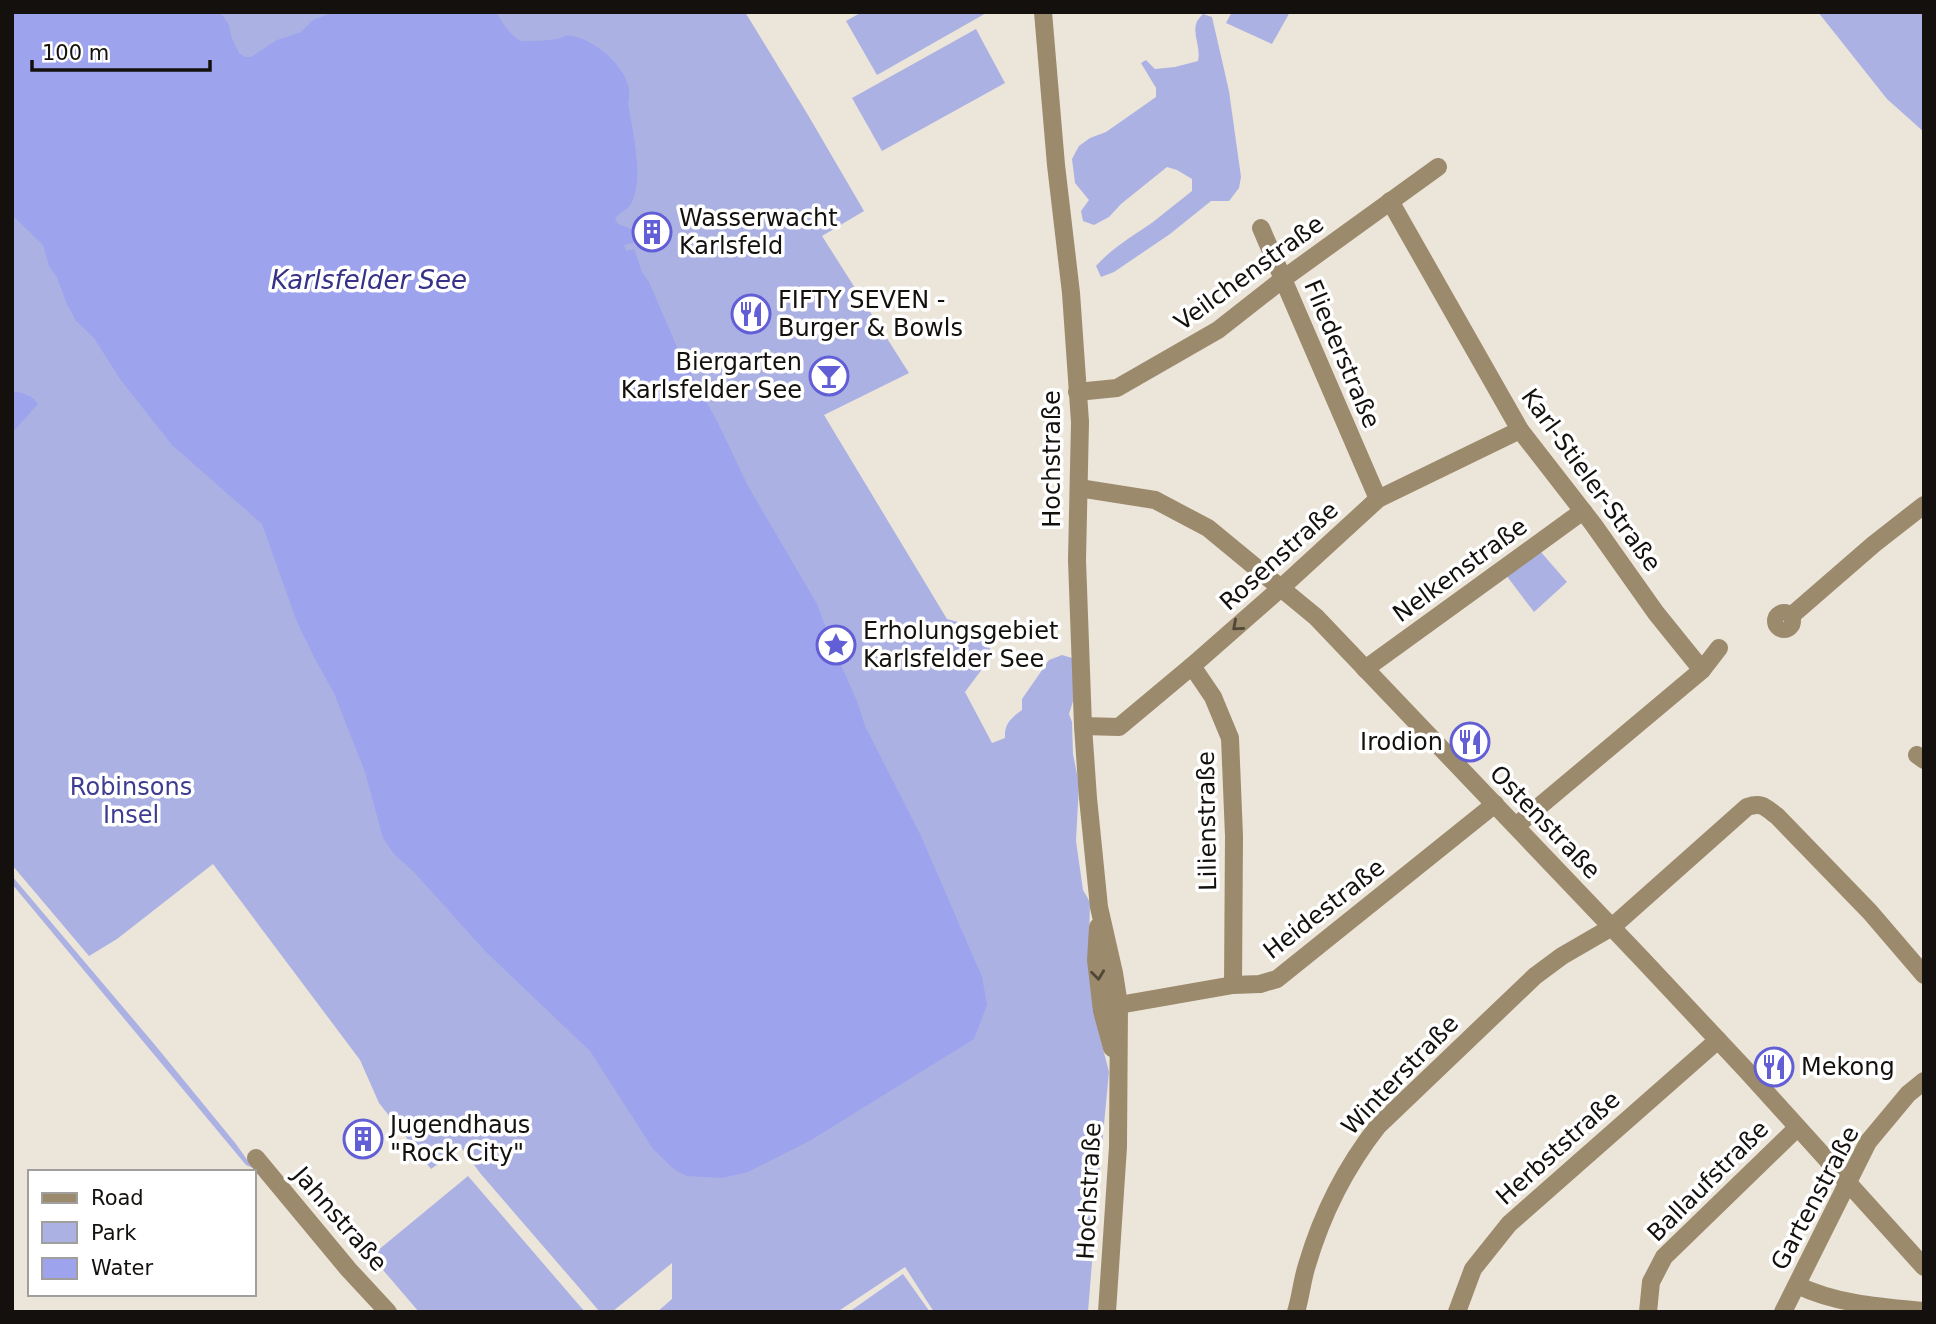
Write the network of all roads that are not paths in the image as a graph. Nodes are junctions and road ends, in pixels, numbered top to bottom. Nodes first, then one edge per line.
1 (1043, 12) edge
2 (1438, 167) dead end
3 (1390, 201) junction
4 (1261, 228) dead end
5 (1283, 279) junction
6 (1077, 393) junction
7 (1520, 430) junction
8 (1079, 488) junction
9 (1378, 499) junction
10 (1924, 505) edge
11 (1583, 511) junction
12 (1282, 587) junction
13 (1791, 616) dead end
14 (1719, 648) dead end
15 (1192, 666) junction
16 (1365, 669) junction
17 (1702, 670) junction
18 (1083, 726) junction
19 (1494, 804) junction
20 (1516, 826) junction
21 (1099, 907) junction
22 (1612, 927) junction
23 (1924, 975) edge
24 (1233, 985) junction
25 (1119, 1004) junction
26 (1718, 1040) junction
27 (1118, 1072) junction
28 (1924, 1081) edge
29 (1797, 1128) junction
30 (256, 1158) dead end
31 (1848, 1184) junction
32 (1924, 1267) edge
33 (1797, 1285) junction
34 (1924, 1311) edge
35 (388, 1312) edge
36 (1107, 1312) edge
37 (1296, 1312) edge
38 (1457, 1312) edge
39 (1648, 1312) edge
40 (1783, 1312) edge

1 - 6 street, Hochstraße
2 - 3 street, Veilchenstraße
3 - 5 street, Veilchenstraße
3 - 7 street, Karl-Stieler-Straße
4 - 5 street, Fliederstraße
5 - 6 street, Veilchenstraße
5 - 9 street, Fliederstraße
6 - 8 street, Hochstraße
7 - 9 street, Rosenstraße
7 - 11 street, Karl-Stieler-Straße
8 - 12 street, Ostenstraße
8 - 18 street, Hochstraße
9 - 12 street, Rosenstraße
10 - 13 street
11 - 16 street, Nelkenstraße
11 - 17 street, Karl-Stieler-Straße
12 -> 15 street, Rosenstraße
12 - 16 street, Ostenstraße
14 - 17 street
15 - 18 street, Rosenstraße
15 - 24 street, Lilienstraße
16 - 19 street, Ostenstraße
17 - 20 street
18 - 21 street, Hochstraße
19 - 20 street, Ostenstraße
19 - 24 street, Heidestraße
20 - 22 street, Ostenstraße
21 - 25 street, Hochstraße
21 -> 27 street, Hochstraße
22 - 23 street, Winterstraße
22 - 26 street, Ostenstraße
22 - 37 street, Winterstraße
24 - 25 street, Heidestraße
25 - 27 street, Hochstraße
26 - 29 street, Ostenstraße
26 - 38 street, Herbststraße
27 - 36 street, Hochstraße
28 - 31 street, Gartenstraße
29 - 31 street, Ostenstraße
29 - 39 street, Ballaufstraße
30 - 35 street, Jahnstraße
31 - 32 street, Ostenstraße
31 - 33 street, Gartenstraße
33 - 34 street
33 - 40 street, Gartenstraße

